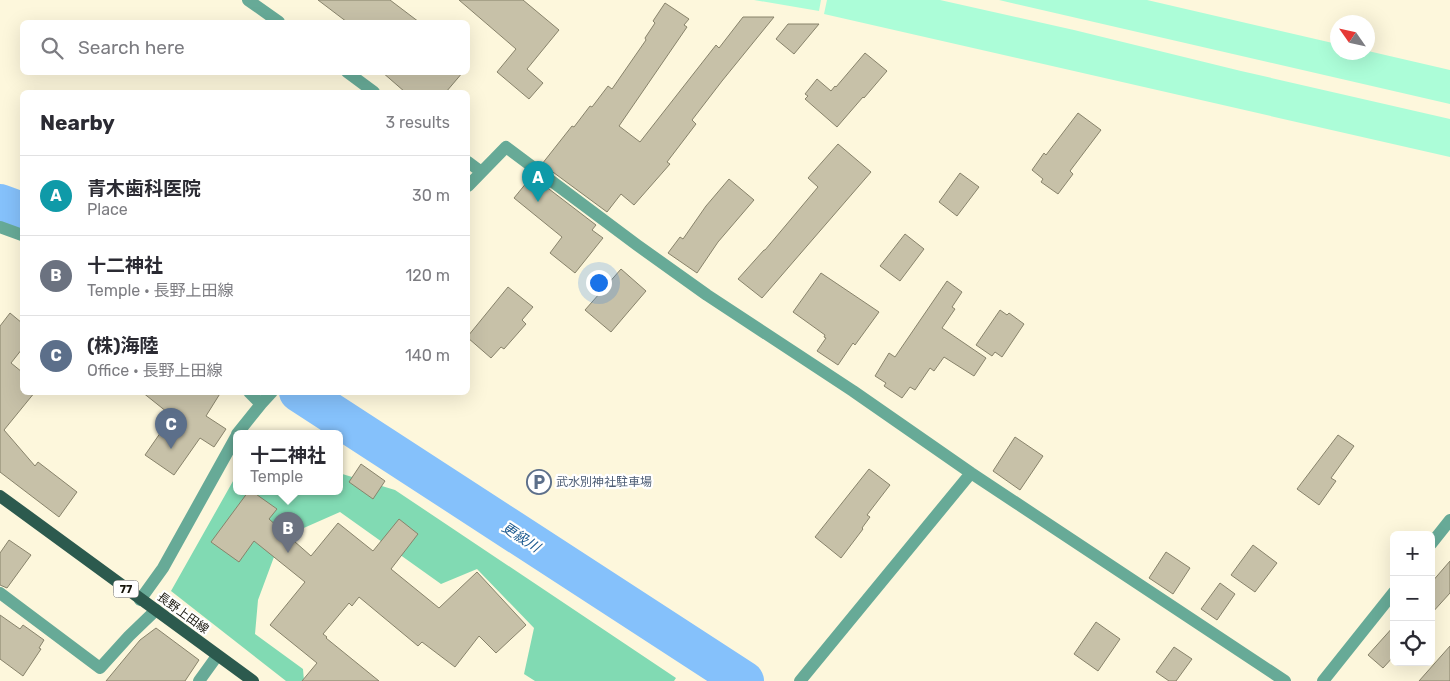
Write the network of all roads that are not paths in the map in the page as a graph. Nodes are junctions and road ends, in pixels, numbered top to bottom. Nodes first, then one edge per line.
1 (248, 0) edge
2 (276, 20) edge
3 (351, 75) edge
4 (371, 90) edge
5 (470, 164) edge
6 (480, 172) junction
7 (470, 184) edge
8 (0, 227) edge
9 (20, 235) edge
10 (266, 398) edge
11 (241, 430) edge
12 (233, 442) edge
13 (971, 473) junction
14 (0, 496) edge
15 (1450, 520) edge
16 (1435, 539) edge
17 (0, 593) edge
18 (1390, 597) edge
19 (140, 600) junction
20 (156, 610) junction
21 (217, 656) junction
22 (199, 681) edge
23 (253, 681) edge
24 (800, 681) edge
25 (1285, 681) edge
26 (1323, 681) edge

1 - 2 street
3 - 4 street
5 - 6 street
6 - 7 street
6 - 13 street
8 - 9 street
10 - 11 street
12 - 19 street
13 - 24 street
13 - 25 street
14 - 19 main road, 長野上田線 / 77
15 - 16 street
17 - 20 street
18 - 26 street
19 - 20 main road, 長野上田線 / 77
20 - 21 main road, 長野上田線 / 77
21 - 22 street
21 - 23 main road, 長野上田線 / 77

